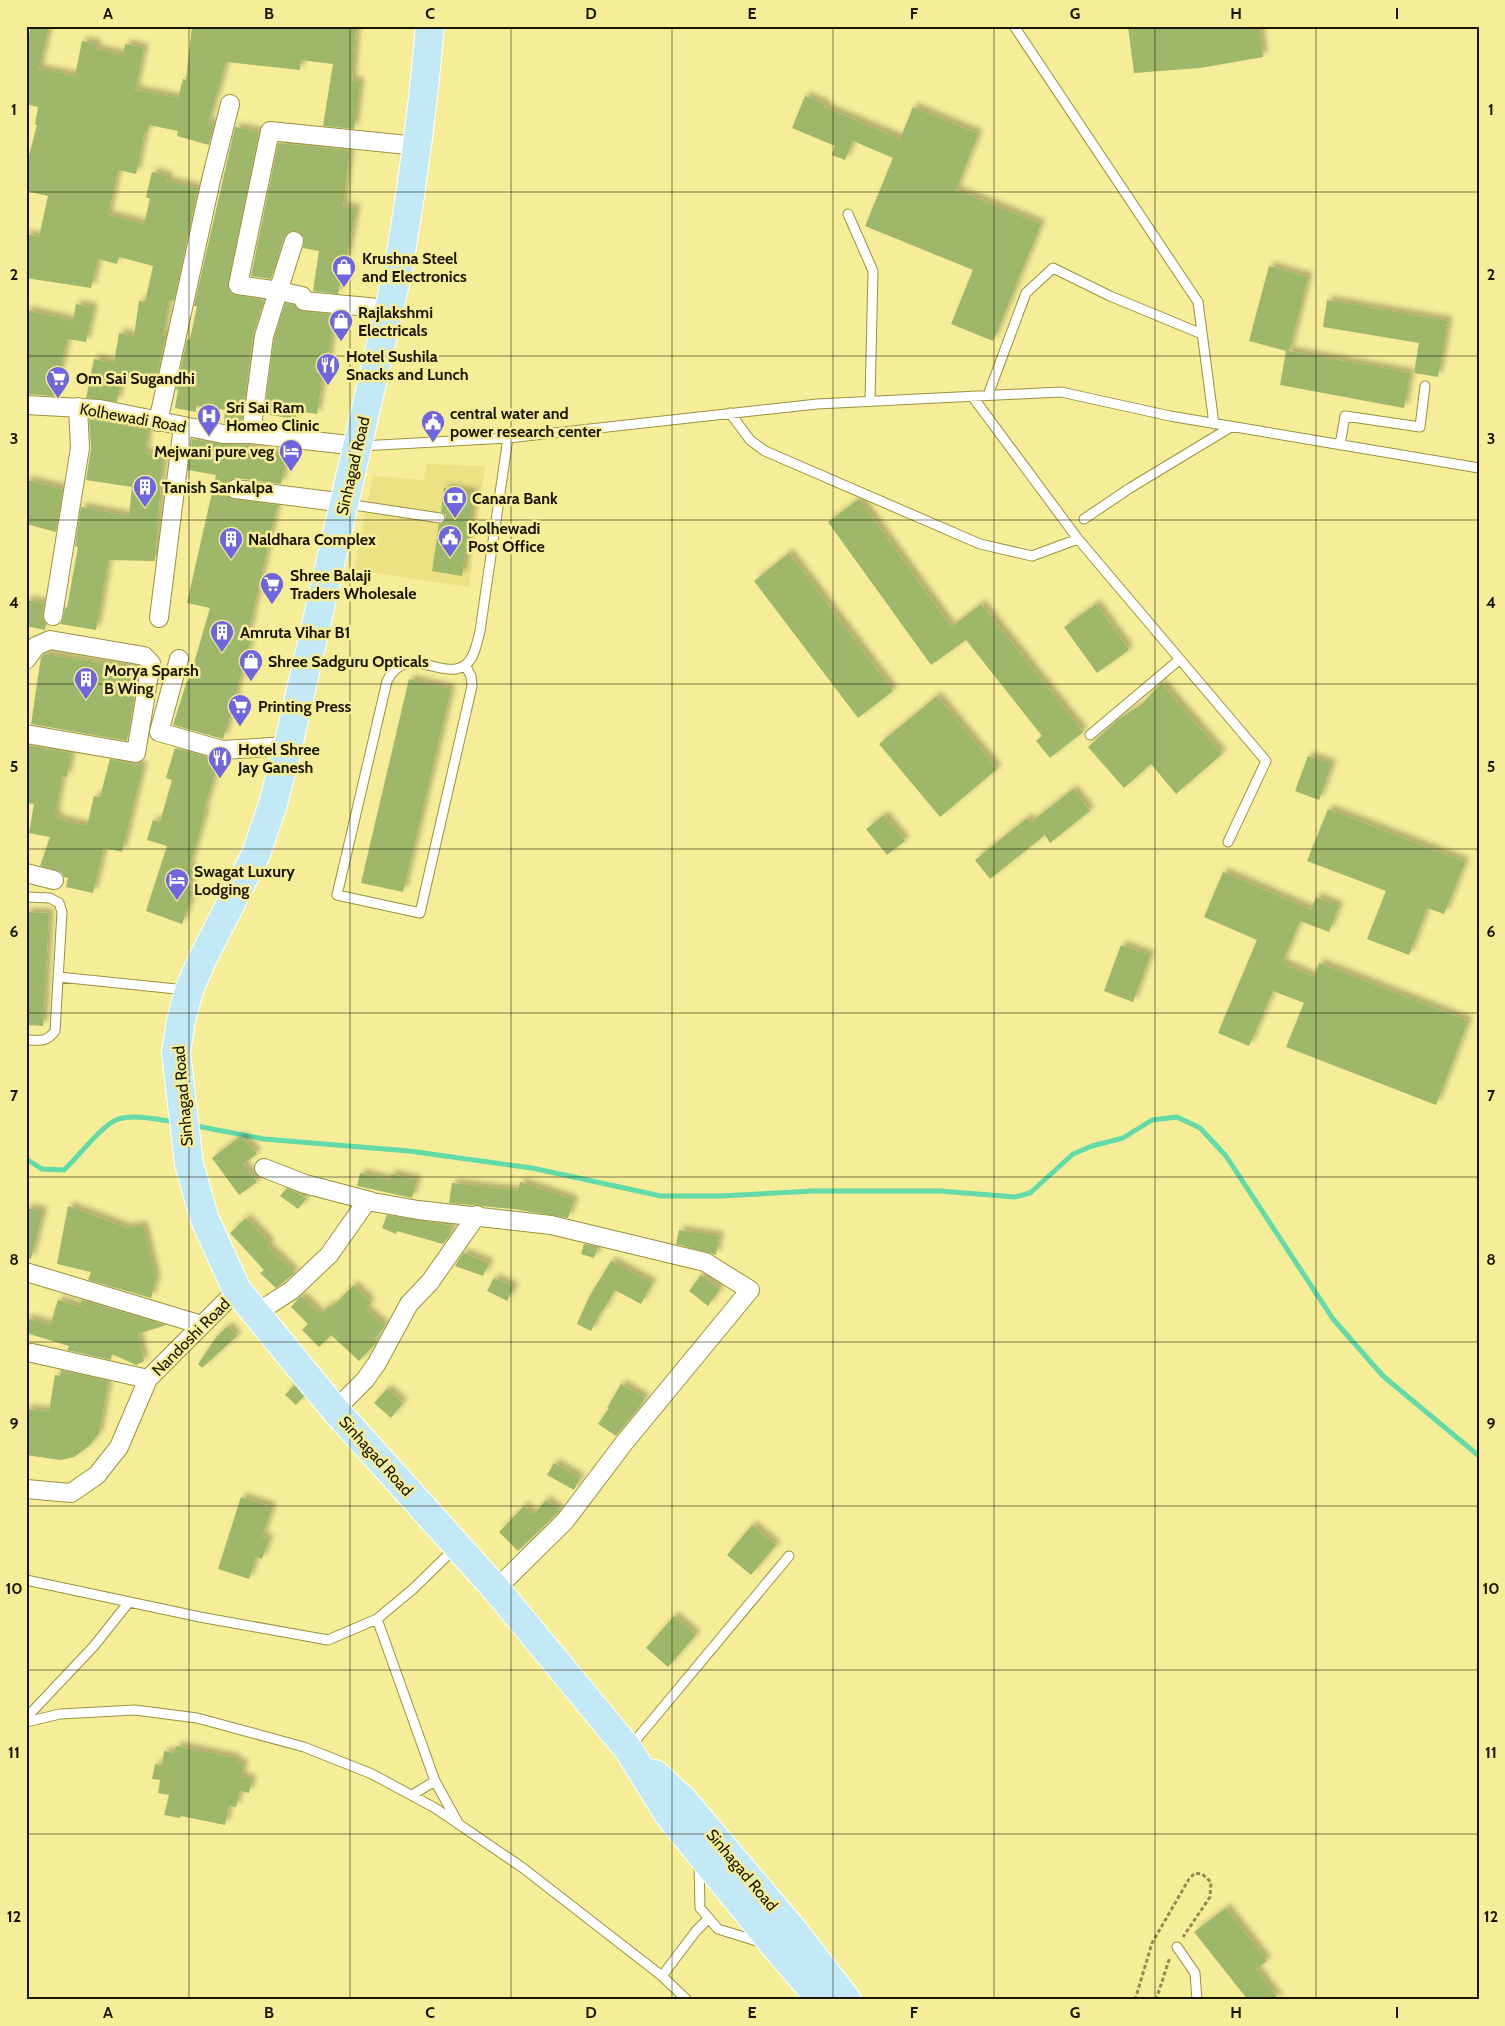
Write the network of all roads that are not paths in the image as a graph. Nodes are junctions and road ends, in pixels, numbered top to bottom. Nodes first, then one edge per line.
1 (430, 26) edge
2 (1014, 26) edge
3 (230, 104) dead end
4 (417, 146) junction
5 (848, 214) dead end
6 (294, 241) dead end
7 (279, 291) junction
8 (389, 309) junction
9 (1202, 334) junction
10 (1425, 386) dead end
11 (988, 395) junction
12 (972, 396) junction
13 (870, 401) junction
14 (26, 405) edge
15 (78, 408) junction
16 (730, 413) junction
17 (158, 422) junction
18 (1214, 424) junction
19 (183, 426) junction
20 (1231, 427) junction
21 (252, 434) junction
22 (508, 438) junction
23 (1340, 445) junction
24 (358, 446) junction
25 (1479, 468) edge
26 (235, 488) dead end
27 (345, 503) junction
28 (440, 518) dead end
29 (1084, 519) dead end
30 (1078, 540) junction
31 (52, 616) dead end
32 (159, 618) dead end
33 (26, 660) edge
34 (179, 660) dead end
35 (1179, 660) junction
36 (465, 666) junction
37 (26, 734) edge
38 (1090, 735) dead end
39 (288, 746) junction
40 (1228, 842) dead end
41 (26, 872) edge
42 (54, 880) dead end
43 (26, 897) edge
44 (59, 977) junction
45 (189, 990) junction
46 (26, 1040) edge
47 (264, 1168) dead end
48 (370, 1201) junction
49 (476, 1215) junction
50 (26, 1272) edge
51 (238, 1290) junction
52 (258, 1312) junction
53 (202, 1325) junction
54 (32, 1353) dead end
55 (148, 1380) junction
56 (335, 1410) junction
57 (26, 1489) edge
58 (457, 1546) junction
59 (789, 1556) dead end
60 (26, 1580) edge
61 (496, 1588) junction
62 (129, 1602) junction
63 (376, 1619) junction
64 (26, 1720) edge
65 (628, 1749) junction
66 (435, 1781) junction
67 (412, 1795) junction
68 (459, 1824) junction
69 (699, 1852) junction
70 (709, 1918) junction
71 (775, 1946) junction
72 (1177, 1947) road end
73 (662, 1976) junction
74 (687, 2000) edge
75 (821, 2000) edge
76 (847, 2000) edge
77 (1197, 2000) edge

1 - 4 main road, Sinhagad Road
2 - 9 lane
3 - 17 street
4 - 7 street
4 - 8 main road, Sinhagad Road
5 - 13 lane
6 - 7 street
7 - 8 street
7 - 21 street
8 - 24 main road, Sinhagad Road
9 - 11 lane
9 - 18 lane
10 - 23 lane
11 - 12 lane
11 - 18 lane
12 - 13 lane
12 - 30 lane
13 - 16 lane
14 - 15 street, Kolhewadi Road
15 - 17 street, Kolhewadi Road
15 - 31 street
16 - 22 lane
16 - 30 lane
17 - 19 street, Kolhewadi Road
18 - 20 lane
19 - 21 street, Kolhewadi Road
19 - 32 street
20 - 23 lane
20 - 29 lane
21 - 24 street, Kolhewadi Road
22 - 24 lane
22 - 36 lane
23 - 25 lane
24 - 27 main road, Sinhagad Road
26 - 27 street
27 - 28 lane
27 - 39 main road, Sinhagad Road
30 - 35 lane
33 - 37 street
34 - 39 street
35 - 38 lane
35 - 40 lane
36 - 36 lane
39 - 45 main road, Sinhagad Road
41 - 42 street
43 - 44 lane
44 - 45 lane
44 - 46 lane
45 - 51 main road, Sinhagad Road
47 - 48 street
48 - 49 street
48 - 52 street
49 - 56 street
49 - 61 street
50 - 53 street
51 - 52 main road, Sinhagad Road
51 - 53 street, Nandoshi Road
52 - 56 main road, Sinhagad Road
53 - 55 street, Nandoshi Road
54 - 55 street
55 - 57 street, Nandoshi Road
56 - 58 main road, Sinhagad Road
58 - 61 main road, Sinhagad Road
58 - 63 lane
59 - 65 lane
60 - 62 lane
61 - 65 main road, Sinhagad Road
62 - 63 lane
62 - 64 lane
63 - 66 lane
64 - 67 lane
65 - 69 main road, Sinhagad Road
65 - 76 main road, Sinhagad Road
66 - 67 lane
66 - 68 lane
67 - 68 lane
68 - 73 lane
69 - 70 lane
69 - 71 main road, Sinhagad Road
70 - 71 lane
70 - 73 lane
71 - 75 main road, Sinhagad Road
72 - 77 lane
73 - 74 lane

